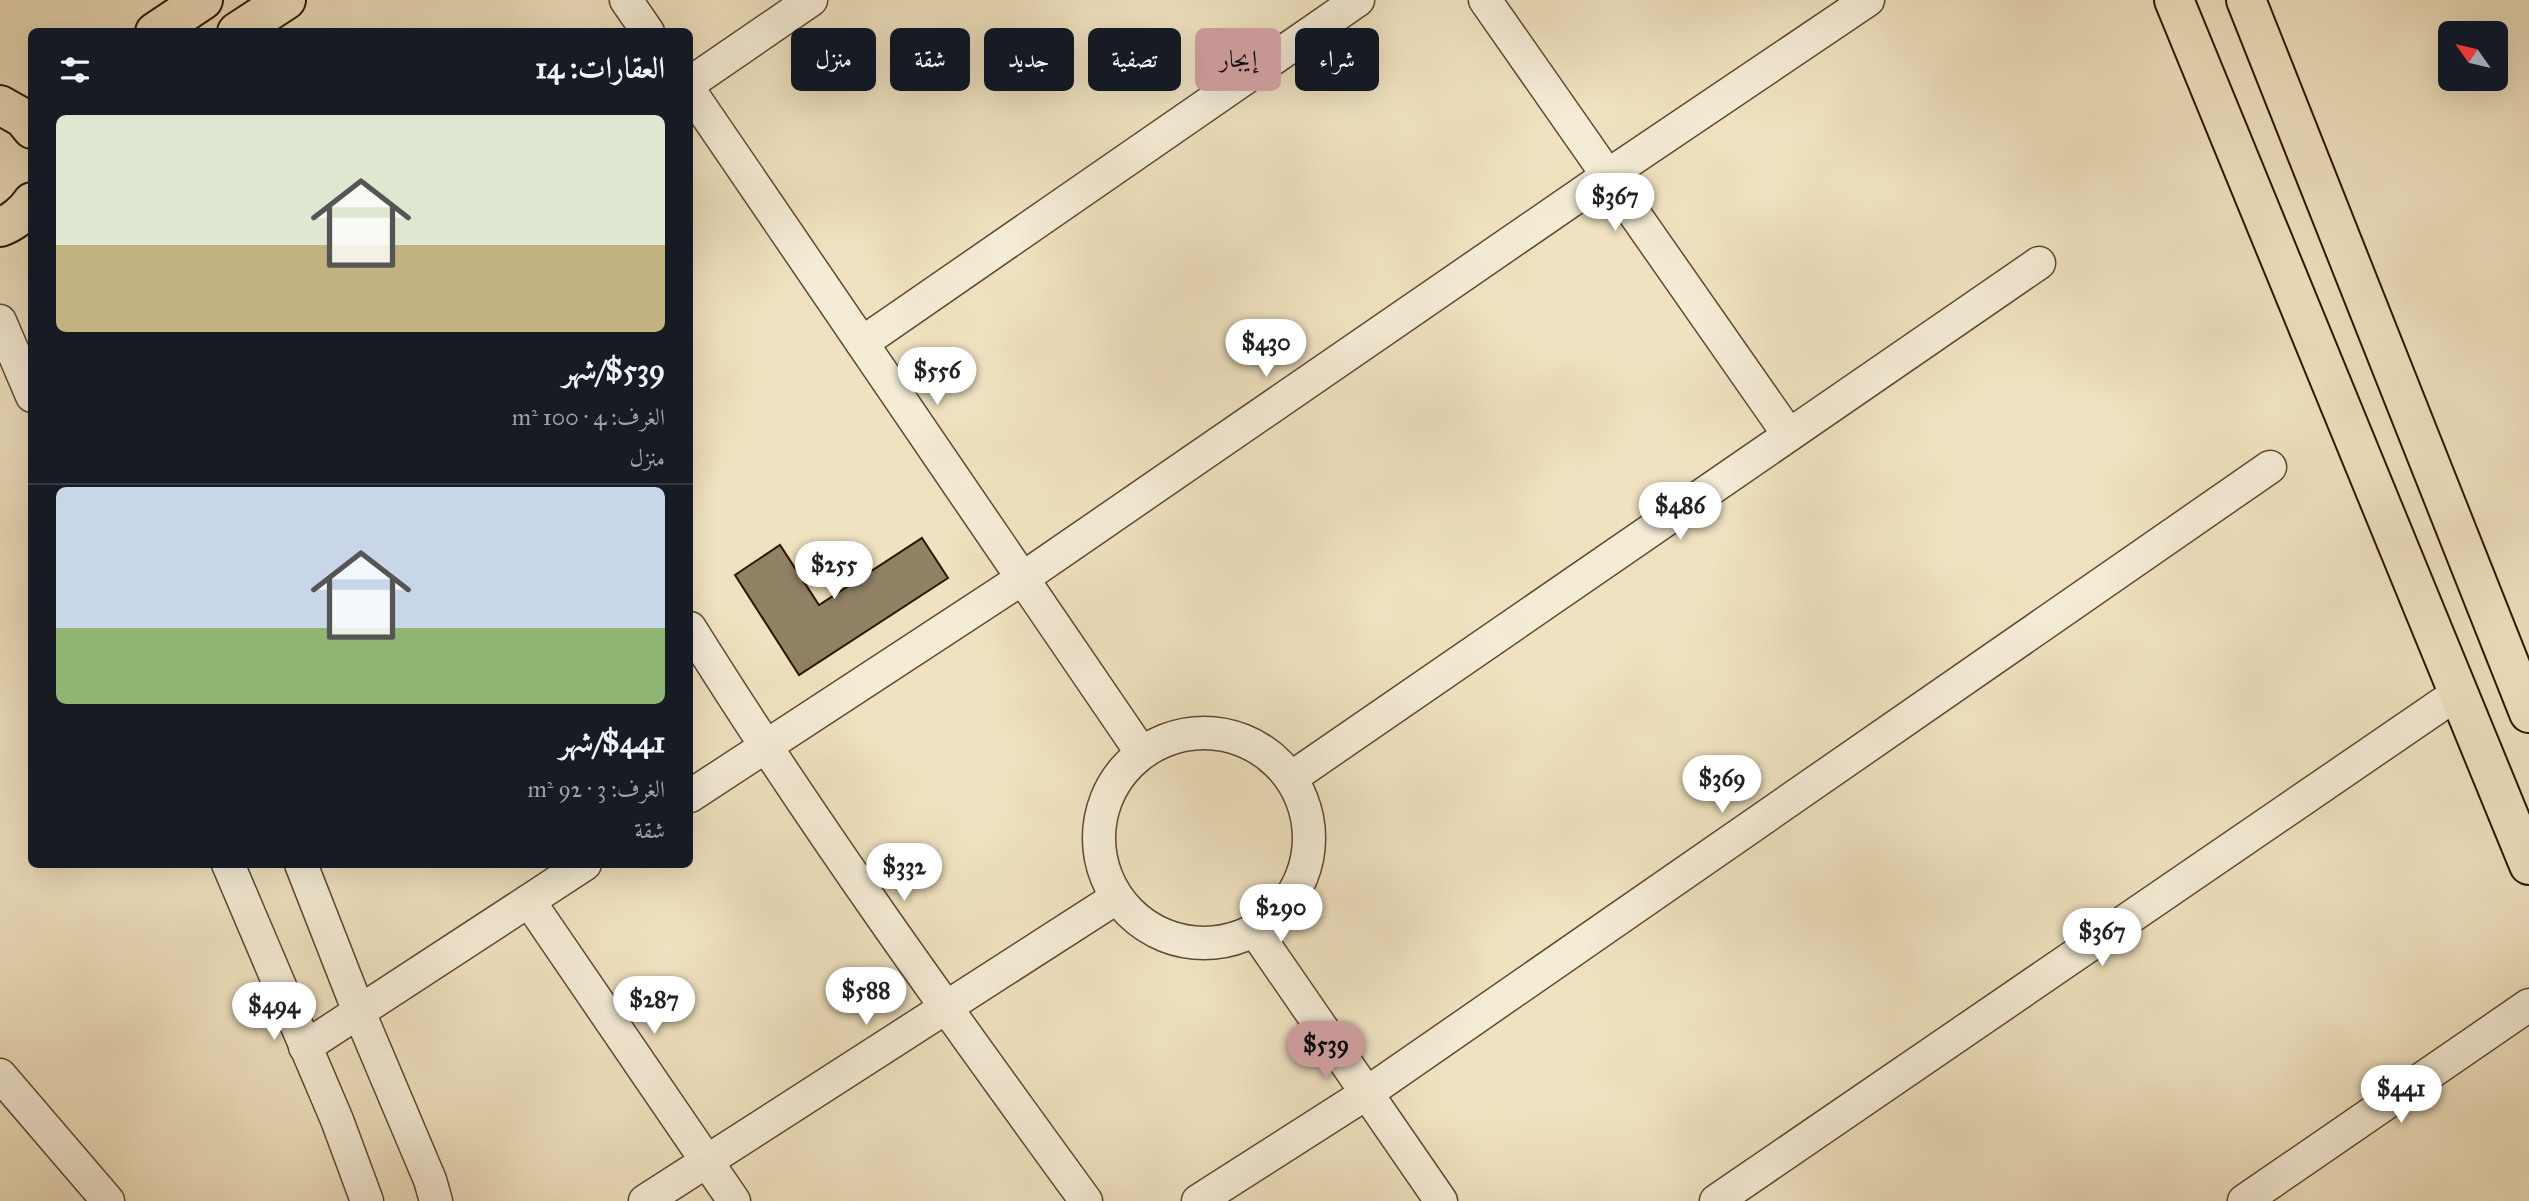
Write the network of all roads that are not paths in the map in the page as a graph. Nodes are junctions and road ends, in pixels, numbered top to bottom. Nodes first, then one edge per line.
1 (203, 0) edge
2 (286, 0) edge
3 (626, 0) edge
4 (811, 0) edge
5 (1358, 0) edge
6 (1485, 0) edge
7 (1868, 0) edge
8 (2175, 0) edge
9 (2246, 0) edge
10 (161, 28) edge
11 (243, 28) edge
12 (645, 28) edge
13 (693, 81) edge
14 (693, 95) edge
15 (1607, 176) junction
16 (28, 208) edge
17 (0, 227) edge
18 (2039, 264) dead end
19 (0, 321) edge
20 (862, 343) junction
21 (28, 387) edge
22 (1789, 435) junction
23 (2270, 467) dead end
24 (1023, 578) junction
25 (693, 633) edge
26 (2458, 693) junction
27 (2529, 713) edge
28 (764, 747) junction
29 (1141, 752) junction
30 (1291, 778) junction
31 (693, 794) edge
32 (2529, 865) edge
33 (230, 868) edge
34 (303, 868) edge
35 (579, 868) edge
36 (1116, 898) junction
37 (529, 901) junction
38 (1255, 931) junction
39 (2529, 1005) edge
40 (945, 1008) junction
41 (359, 1012) junction
42 (305, 1047) junction
43 (0, 1076) edge
44 (1367, 1093) junction
45 (708, 1160) junction
46 (108, 1201) edge
47 (367, 1201) edge
48 (436, 1201) edge
49 (645, 1201) edge
50 (734, 1201) edge
51 (1086, 1201) edge
52 (1198, 1201) edge
53 (1441, 1201) edge
54 (1716, 1201) edge
55 (2244, 1201) edge

1 - 10 main road
2 - 11 main road
3 - 12 street
4 - 13 street
5 - 20 street
6 - 15 street
7 - 15 street
8 - 26 main road
9 - 27 main road
14 - 20 street
15 - 22 street
15 - 24 street
16 - 17 main road
18 - 22 street
19 - 21 street
20 - 24 street
22 - 30 street
23 - 44 street
24 - 28 street
24 - 29 street
25 - 28 street
26 - 32 main road
26 - 54 street
28 - 31 street
28 - 40 street
29 - 30 street
29 - 36 street
30 - 38 street
33 - 42 street
34 - 41 street
35 - 37 street
36 - 38 street
36 - 40 street
37 - 41 street
37 - 45 street
38 - 44 street
39 - 55 street
40 - 45 street
40 - 51 street
41 - 42 street
41 - 48 street
42 - 47 street
43 - 46 street
44 - 52 street
44 - 53 street
45 - 49 street
45 - 50 street

